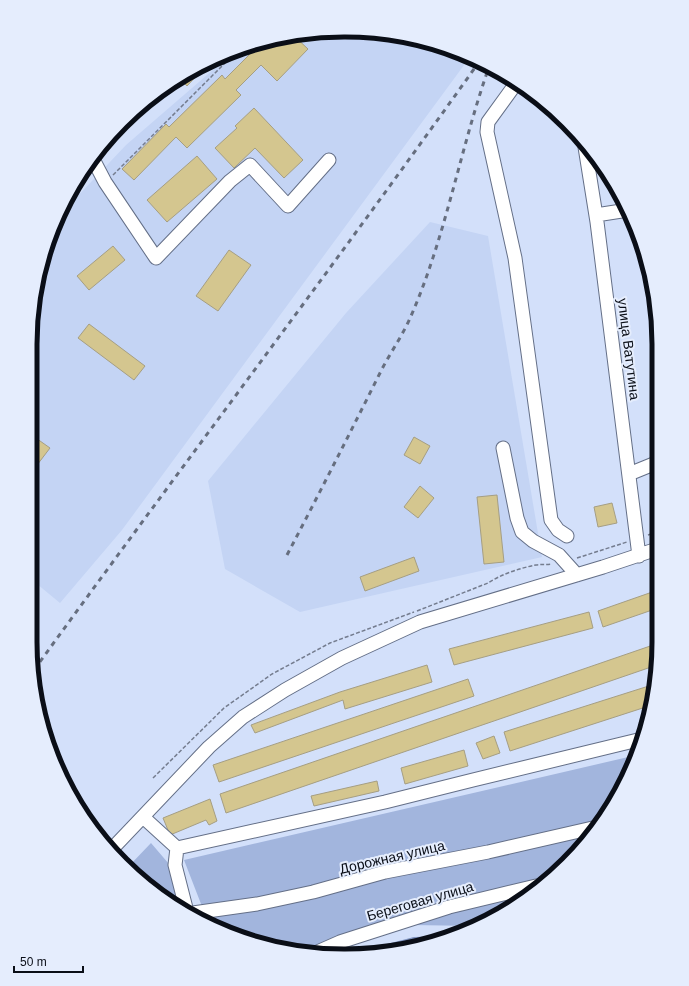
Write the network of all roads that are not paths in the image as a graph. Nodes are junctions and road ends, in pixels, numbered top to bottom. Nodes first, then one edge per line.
1 (512, 87) edge
2 (585, 153) edge
3 (329, 160) dead end
4 (96, 164) edge
5 (621, 211) edge
6 (596, 215) junction
7 (503, 448) dead end
8 (652, 465) edge
9 (629, 474) junction
10 (567, 536) dead end
11 (652, 551) edge
12 (639, 556) junction
13 (577, 575) junction
14 (636, 741) edge
15 (142, 817) junction
16 (588, 829) edge
17 (115, 846) edge
18 (177, 848) junction
19 (528, 888) edge
20 (185, 904) edge
21 (199, 912) edge
22 (326, 948) edge

1 - 10 street
2 - 6 street, улица Ватутина
3 - 4 street
5 - 6 street
6 - 9 street, улица Ватутина
7 - 13 street
8 - 9 street
9 - 12 street, улица Ватутина
11 - 12 street
12 - 13 street
13 - 15 street
14 - 18 street
15 - 17 street
15 - 18 street
16 - 21 street, Дорожная улица
18 - 20 street
19 - 22 street, Береговая улица

